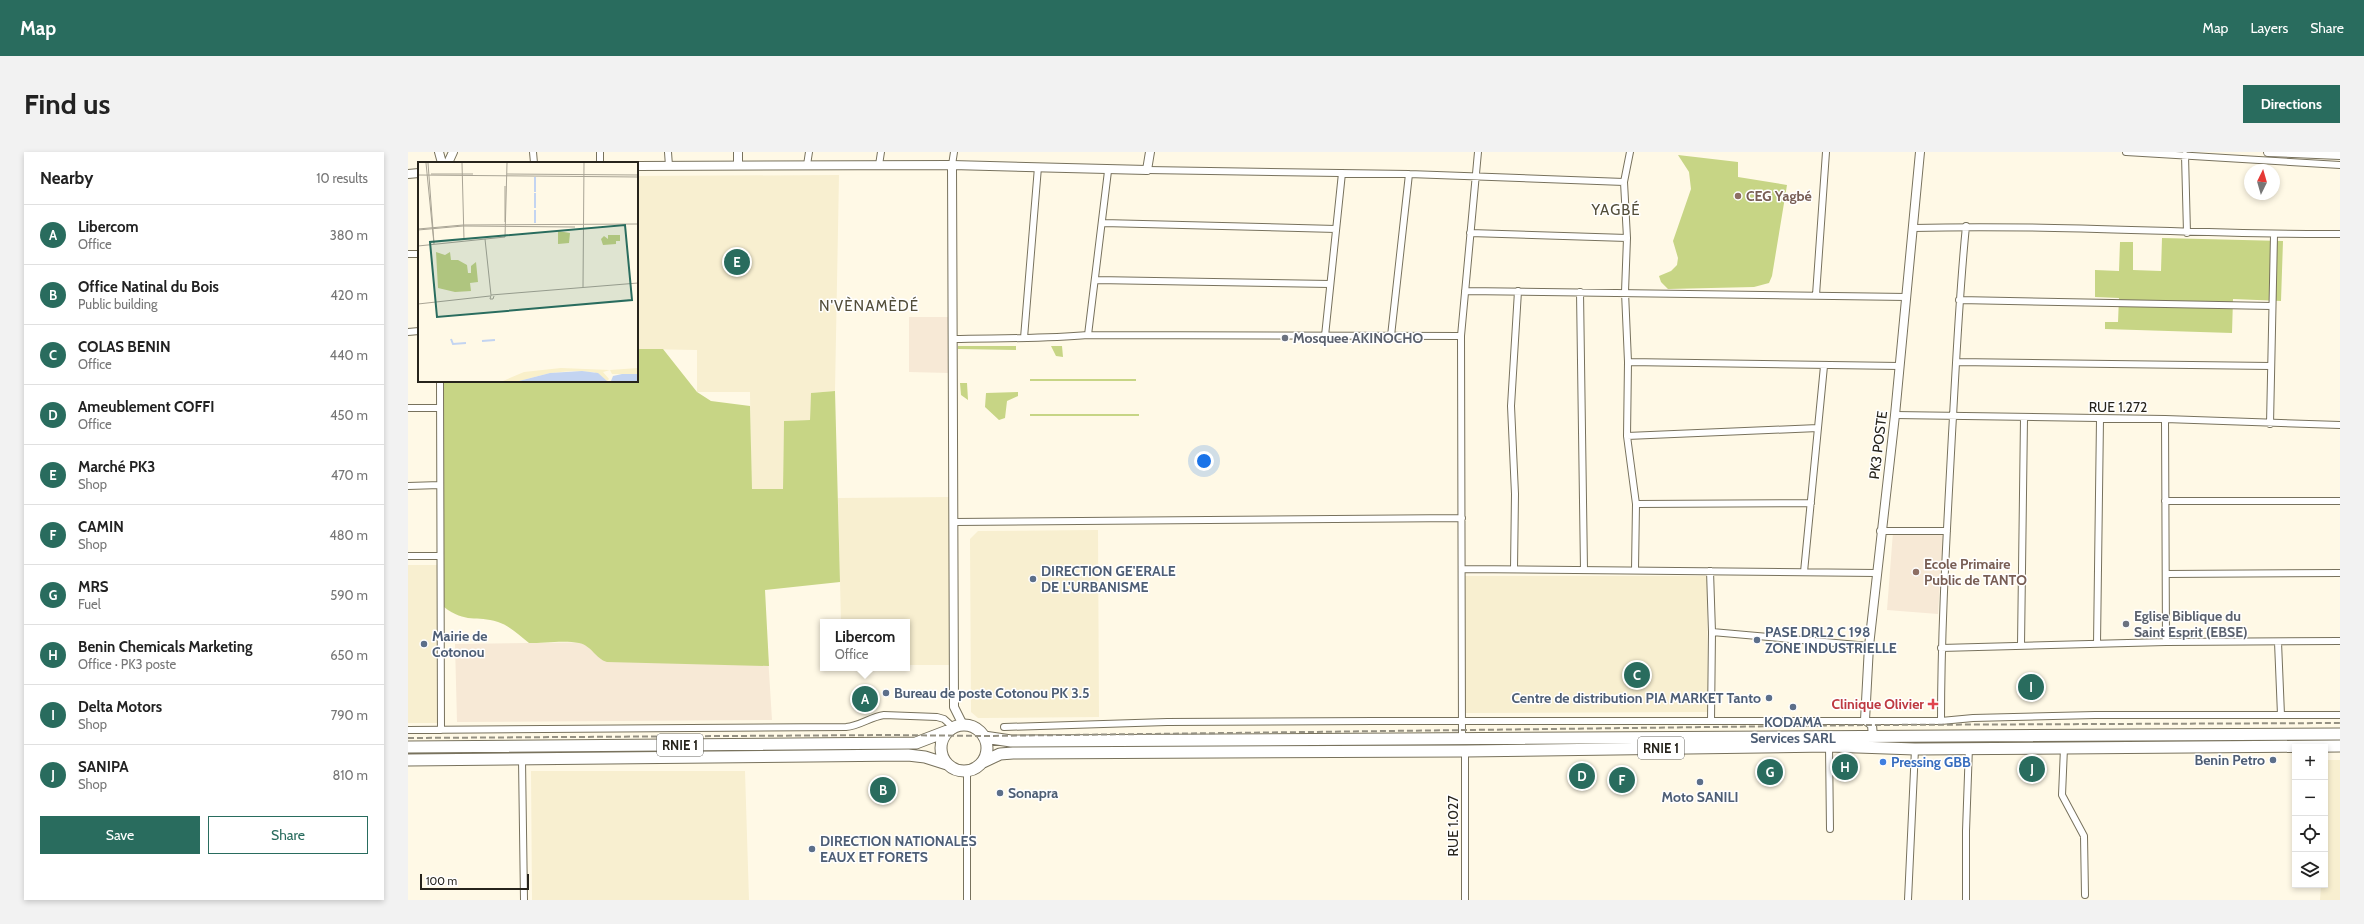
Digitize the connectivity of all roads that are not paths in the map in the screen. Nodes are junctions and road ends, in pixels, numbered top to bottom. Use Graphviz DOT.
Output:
graph roads {
  1 [pos="439,152"];
  2 [pos="453,152"];
  3 [pos="533,152"];
  4 [pos="668,152"];
  5 [pos="738,152"];
  6 [pos="808,152"];
  7 [pos="880,152"];
  8 [pos="954,152"];
  9 [pos="1150,152"];
  10 [pos="1478,152"];
  11 [pos="1630,152"];
  12 [pos="1826,152"];
  13 [pos="1920,152"];
  14 [pos="2126,152"];
  15 [pos="2268,152"];
  16 [pos="2186,155"];
  17 [pos="2340,155"];
  18 [pos="442,162"];
  19 [pos="448,162"];
  20 [pos="534,162"];
  21 [pos="738,165"];
  22 [pos="807,165"];
  23 [pos="879,165"];
  24 [pos="952,165"];
  25 [pos="2340,165"];
  26 [pos="638,166"];
  27 [pos="669,166"];
  28 [pos="1038,167"];
  29 [pos="1147,170"];
  30 [pos="1108,171"];
  31 [pos="418,173"];
  32 [pos="408,174"];
  33 [pos="1342,174"];
  34 [pos="1409,174"];
  35 [pos="1475,176"];
  36 [pos="1624,182"];
  37 [pos="1103,223"];
  38 [pos="1966,226"];
  39 [pos="1913,228"];
  40 [pos="1336,229"];
  41 [pos="1470,233"];
  42 [pos="2186,233"];
  43 [pos="2274,234"];
  44 [pos="2340,234"];
  45 [pos="1627,238"];
  46 [pos="1096,280"];
  47 [pos="1330,284"];
  48 [pos="1465,291"];
  49 [pos="1518,291"];
  50 [pos="1580,292"];
  51 [pos="1624,292"];
  52 [pos="1816,295"];
  53 [pos="1907,297"];
  54 [pos="1959,300"];
  55 [pos="2272,306"];
  56 [pos="1088,335"];
  57 [pos="1325,336"];
  58 [pos="1391,336"];
  59 [pos="1461,336"];
  60 [pos="1024,338"];
  61 [pos="953,339"];
  62 [pos="1628,362"];
  63 [pos="1956,362"];
  64 [pos="1824,366"];
  65 [pos="1900,366"];
  66 [pos="2271,366"];
  67 [pos="440,382"];
  68 [pos="408,408"];
  69 [pos="440,408"];
  70 [pos="1895,415"];
  71 [pos="1953,417"];
  72 [pos="2024,418"];
  73 [pos="2100,419"];
  74 [pos="2165,419"];
  75 [pos="2270,424"];
  76 [pos="2340,425"];
  77 [pos="1818,428"];
  78 [pos="1627,436"];
  79 [pos="440,485"];
  80 [pos="408,486"];
  81 [pos="2165,500"];
  82 [pos="2340,501"];
  83 [pos="1811,503"];
  84 [pos="1636,504"];
  85 [pos="1462,518"];
  86 [pos="954,522"];
  87 [pos="1880,531"];
  88 [pos="1947,531"];
  89 [pos="408,556"];
  90 [pos="440,556"];
  91 [pos="1462,569"];
  92 [pos="1514,569"];
  93 [pos="1584,570"];
  94 [pos="1635,570"];
  95 [pos="1710,571"];
  96 [pos="1804,572"];
  97 [pos="1876,573"];
  98 [pos="2340,573"];
  99 [pos="2166,574"];
  100 [pos="1712,632"];
  101 [pos="2340,641"];
  102 [pos="2166,642"];
  103 [pos="2278,642"];
  104 [pos="2097,644"];
  105 [pos="2022,645"];
  106 [pos="1869,646"];
  107 [pos="1941,648"];
  108 [pos="2281,715"];
  109 [pos="2340,715"];
  110 [pos="1711,720"];
  111 [pos="1865,720"];
  112 [pos="1462,721"];
  113 [pos="1941,721"];
  114 [pos="1004,727"];
  115 [pos="956,728"];
  116 [pos="408,730"];
  117 [pos="442,730"];
  118 [pos="523,731"];
  119 [pos="2340,734"];
  120 [pos="984,737"];
  121 [pos="1873,737"];
  122 [pos="1462,740"];
  123 [pos="523,746"];
  124 [pos="1829,746"];
  125 [pos="2340,746"];
  126 [pos="408,747"];
  127 [pos="1969,747"];
  128 [pos="2064,748"];
  129 [pos="1915,749"];
  130 [pos="1464,751"];
  131 [pos="408,760"];
  132 [pos="522,760"];
  133 [pos="983,762"];
  134 [pos="947,764"];
  135 [pos="967,771"];
  136 [pos="1830,829"];
  137 [pos="2084,895"];
  138 [pos="524,900"];
  139 [pos="967,900"];
  140 [pos="1466,900"];
  141 [pos="1908,900"];
  142 [pos="1966,900"];
  1 -- 18 [label="street"];
  2 -- 19 [label="street"];
  3 -- 20 [label="street"];
  4 -- 27 [label="street"];
  5 -- 21 [label="street"];
  6 -- 22 [label="street"];
  7 -- 23 [label="street"];
  8 -- 24 [label="street"];
  9 -- 29 [label="street"];
  10 -- 35 [label="street"];
  11 -- 36 [label="street"];
  12 -- 52 [label="street"];
  13 -- 39 [label="street, PK3 POSTE"];
  14 -- 16 [label="street"];
  15 -- 17 [label="street"];
  16 -- 25 [label="street"];
  16 -- 42 [label="street"];
  21 -- 22 [label="street"];
  21 -- 27 [label="street"];
  22 -- 23 [label="street"];
  23 -- 24 [label="street"];
  24 -- 28 [label="street"];
  24 -- 61 [label="street"];
  26 -- 27 [label="street"];
  28 -- 30 [label="street"];
  28 -- 60 [label="street"];
  29 -- 30 [label="street"];
  29 -- 33 [label="street"];
  30 -- 37 [label="street"];
  31 -- 32 [label="street"];
  33 -- 34 [label="street"];
  33 -- 40 [label="street"];
  34 -- 35 [label="street"];
  34 -- 58 [label="street"];
  35 -- 36 [label="street"];
  35 -- 41 [label="street"];
  36 -- 45 [label="street"];
  37 -- 40 [label="street"];
  37 -- 46 [label="street"];
  38 -- 39 [label="street"];
  38 -- 42 [label="street"];
  38 -- 54 [label="street"];
  39 -- 53 [label="street, PK3 POSTE"];
  40 -- 47 [label="street"];
  41 -- 45 [label="street"];
  41 -- 48 [label="street"];
  42 -- 43 [label="street"];
  43 -- 44 [label="street"];
  43 -- 55 [label="street"];
  45 -- 51 [label="street"];
  46 -- 47 [label="street"];
  46 -- 56 [label="street"];
  47 -- 57 [label="street"];
  48 -- 49 [label="street"];
  48 -- 59 [label="street"];
  49 -- 50 [label="street"];
  49 -- 92 [label="street"];
  50 -- 51 [label="street"];
  50 -- 93 [label="street"];
  51 -- 52 [label="street"];
  51 -- 62 [label="street"];
  52 -- 53 [label="street"];
  53 -- 65 [label="street, PK3 POSTE"];
  54 -- 55 [label="street"];
  54 -- 63 [label="street"];
  55 -- 66 [label="street"];
  56 -- 57 [label="street"];
  56 -- 60 [label="street"];
  57 -- 58 [label="street"];
  58 -- 59 [label="street"];
  59 -- 85 [label="street"];
  60 -- 61 [label="street"];
  61 -- 86 [label="street"];
  62 -- 64 [label="street"];
  62 -- 78 [label="street"];
  63 -- 66 [label="street"];
  63 -- 71 [label="street"];
  64 -- 65 [label="street"];
  64 -- 77 [label="street"];
  65 -- 70 [label="street, PK3 POSTE"];
  66 -- 75 [label="street"];
  67 -- 69 [label="street"];
  68 -- 69 [label="street"];
  69 -- 79 [label="street"];
  70 -- 71 [label="street, RUE 1.272"];
  70 -- 87 [label="street, PK3 POSTE"];
  71 -- 72 [label="street, RUE 1.272"];
  71 -- 88 [label="street"];
  72 -- 73 [label="street, RUE 1.272"];
  72 -- 105 [label="street"];
  73 -- 74 [label="street, RUE 1.272"];
  73 -- 104 [label="street"];
  74 -- 75 [label="street, RUE 1.272"];
  74 -- 81 [label="street"];
  75 -- 76 [label="street, RUE 1.272"];
  77 -- 78 [label="street"];
  77 -- 83 [label="street"];
  78 -- 84 [label="street"];
  79 -- 80 [label="street"];
  79 -- 90 [label="street"];
  81 -- 82 [label="street"];
  81 -- 99 [label="street"];
  83 -- 84 [label="street"];
  83 -- 96 [label="street"];
  84 -- 94 [label="street"];
  85 -- 86 [label="street"];
  85 -- 91 [label="street"];
  86 -- 115 [label="street"];
  87 -- 88 [label="street"];
  87 -- 97 [label="street, PK3 POSTE"];
  88 -- 107 [label="street"];
  89 -- 90 [label="street"];
  90 -- 117 [label="street"];
  91 -- 92 [label="street"];
  91 -- 112 [label="street"];
  92 -- 93 [label="street"];
  93 -- 94 [label="street"];
  94 -- 95 [label="street"];
  95 -- 96 [label="street"];
  95 -- 100 [label="street"];
  96 -- 97 [label="street"];
  97 -- 106 [label="street, PK3 POSTE"];
  98 -- 99 [label="street"];
  99 -- 102 [label="street"];
  100 -- 106 [label="street"];
  100 -- 110 [label="street"];
  101 -- 103 [label="street"];
  102 -- 103 [label="street"];
  102 -- 104 [label="street"];
  103 -- 108 [label="street"];
  104 -- 105 [label="street"];
  105 -- 107 [label="street"];
  106 -- 111 [label="street, PK3 POSTE"];
  107 -- 113 [label="street"];
  108 -- 109 [label="street"];
  108 -- 113 [label="street"];
  110 -- 111 [label="street"];
  110 -- 112 [label="street"];
  111 -- 113 [label="street"];
  111 -- 121 [label="street, PK3 POSTE"];
  112 -- 114 [label="street"];
  112 -- 122 [label="street"];
  115 -- 118 [label="street"];
  115 -- 120 [label="highway, RNIE 1"];
  115 -- 123 [label="highway, RNIE 1"];
  115 -- 134 [label="highway"];
  116 -- 117 [label="street"];
  117 -- 118 [label="street"];
  118 -- 123 [label="street"];
  119 -- 121 [label="highway, RNIE 1"];
  120 -- 122 [label="highway, RNIE 1"];
  120 -- 133 [label="highway"];
  121 -- 122 [label="highway, RNIE 1"];
  123 -- 126 [label="highway, RNIE 1"];
  124 -- 129 [label="highway, RNIE 1"];
  124 -- 130 [label="highway, RNIE 1"];
  124 -- 136 [label="street"];
  125 -- 128 [label="highway, RNIE 1"];
  127 -- 128 [label="highway, RNIE 1"];
  127 -- 129 [label="highway, RNIE 1"];
  127 -- 142 [label="street"];
  128 -- 137 [label="street"];
  129 -- 141 [label="street"];
  130 -- 133 [label="highway, RNIE 1"];
  130 -- 140 [label="street, RUE 1.027"];
  131 -- 132 [label="highway, RNIE 1"];
  132 -- 134 [label="highway, RNIE 1"];
  132 -- 138 [label="street"];
  133 -- 135 [label="highway, RNIE 1"];
  134 -- 135 [label="highway, RNIE 1"];
  135 -- 139 [label="street"];
}
